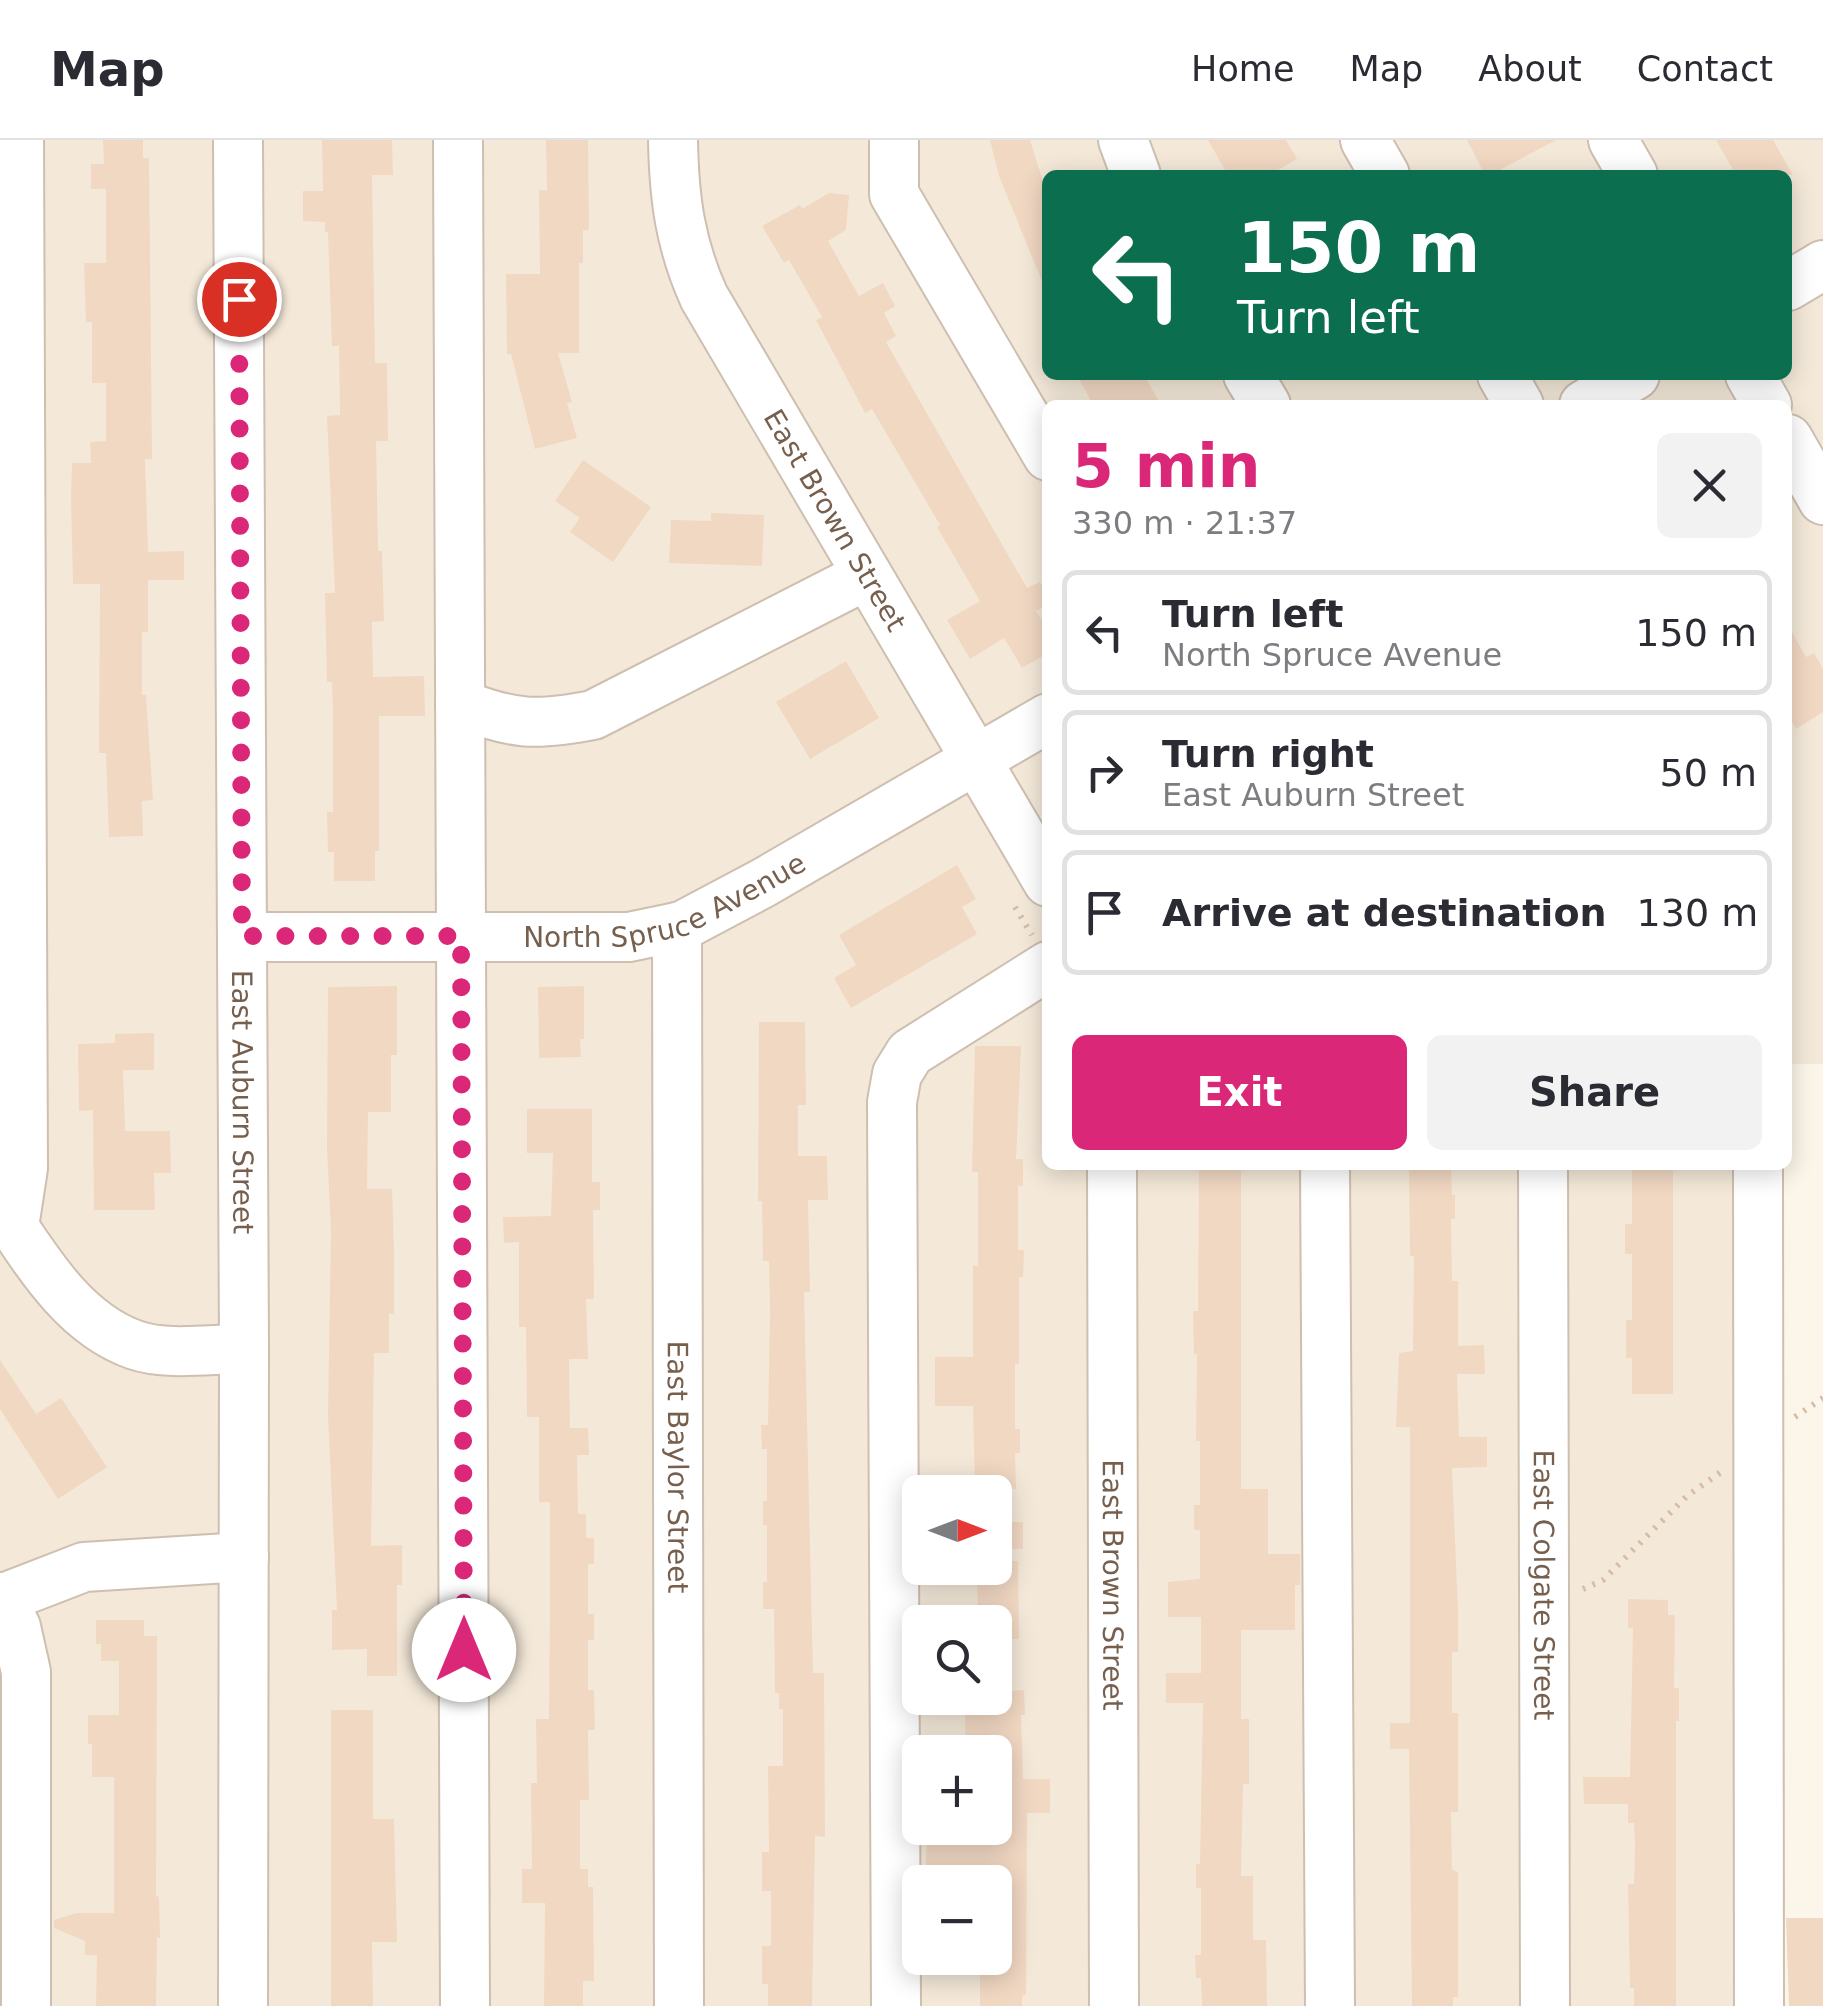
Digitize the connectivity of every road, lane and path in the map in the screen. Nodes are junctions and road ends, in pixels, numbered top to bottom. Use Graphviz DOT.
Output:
graph roads {
  1 [pos="19,140"];
  2 [pos="238,140"];
  3 [pos="458,140"];
  4 [pos="673,140"];
  5 [pos="894,140"];
  6 [pos="1123,140"];
  7 [pos="1365,140"];
  8 [pos="1613,140"];
  9 [pos="1134,170"];
  10 [pos="1382,170"];
  11 [pos="1630,170"];
  12 [pos="1823,266"];
  13 [pos="1792,284"];
  14 [pos="1626,380"];
  15 [pos="1592,400"];
  16 [pos="1042,446"];
  17 [pos="1792,446"];
  18 [pos="1823,500"];
  19 [pos="867,574"];
  20 [pos="460,704"];
  21 [pos="1042,722"];
  22 [pos="976,760"];
  23 [pos="1028,888"];
  24 [pos="677,927"];
  25 [pos="242,936"];
  26 [pos="461,936"];
  27 [pos="1042,951"];
  28 [pos="1042,956"];
  29 [pos="1112,1170"];
  30 [pos="1325,1170"];
  31 [pos="1543,1170"];
  32 [pos="1758,1170"];
  33 [pos="7,1217"];
  34 [pos="244,1349"];
  35 [pos="1823,1398"];
  36 [pos="1756,1442"];
  37 [pos="244,1556"];
  38 [pos="0,1598"];
  39 [pos="1544,1618"];
  40 [pos="26,2006"];
  41 [pos="243,2006"];
  42 [pos="465,2006"];
  43 [pos="678,2006"];
  44 [pos="896,2006"];
  45 [pos="1114,2006"];
  46 [pos="1330,2006"];
  47 [pos="1545,2006"];
  48 [pos="1759,2006"];
  1 -- 33 [label="street"];
  2 -- 25 [label="street, East Auburn Street"];
  3 -- 20 [label="street"];
  4 -- 19 [label="street, East Brown Street"];
  5 -- 16 [label="street"];
  6 -- 9 [label="street"];
  7 -- 10 [label="street"];
  8 -- 11 [label="street"];
  12 -- 13 [label="street"];
  14 -- 15 [label="street"];
  17 -- 18 [label="street"];
  19 -- 20 [label="street"];
  19 -- 22 [label="street, East Brown Street"];
  20 -- 26 [label="street"];
  21 -- 22 [label="street, North Spruce Avenue"];
  22 -- 23 [label="street, East Brown Street"];
  22 -- 24 [label="street, North Spruce Avenue"];
  23 -- 27 [label="path"];
  24 -- 26 [label="street, North Spruce Avenue"];
  24 -- 43 [label="street, East Baylor Street"];
  25 -- 26 [label="street, North Spruce Avenue"];
  25 -- 34 [label="street, East Auburn Street"];
  26 -- 42 [label="street"];
  28 -- 44 [label="street"];
  29 -- 45 [label="street, East Brown Street"];
  30 -- 46 [label="street"];
  31 -- 39 [label="street, East Colgate Street"];
  32 -- 36 [label="street"];
  33 -- 34 [label="street"];
  34 -- 37 [label="street, East Auburn Street"];
  35 -- 36 [label="path"];
  36 -- 39 [label="path"];
  36 -- 48 [label="street"];
  37 -- 38 [label="street"];
  37 -- 41 [label="street, East Auburn Street"];
  38 -- 40 [label="street"];
  39 -- 47 [label="street, East Colgate Street"];
}
